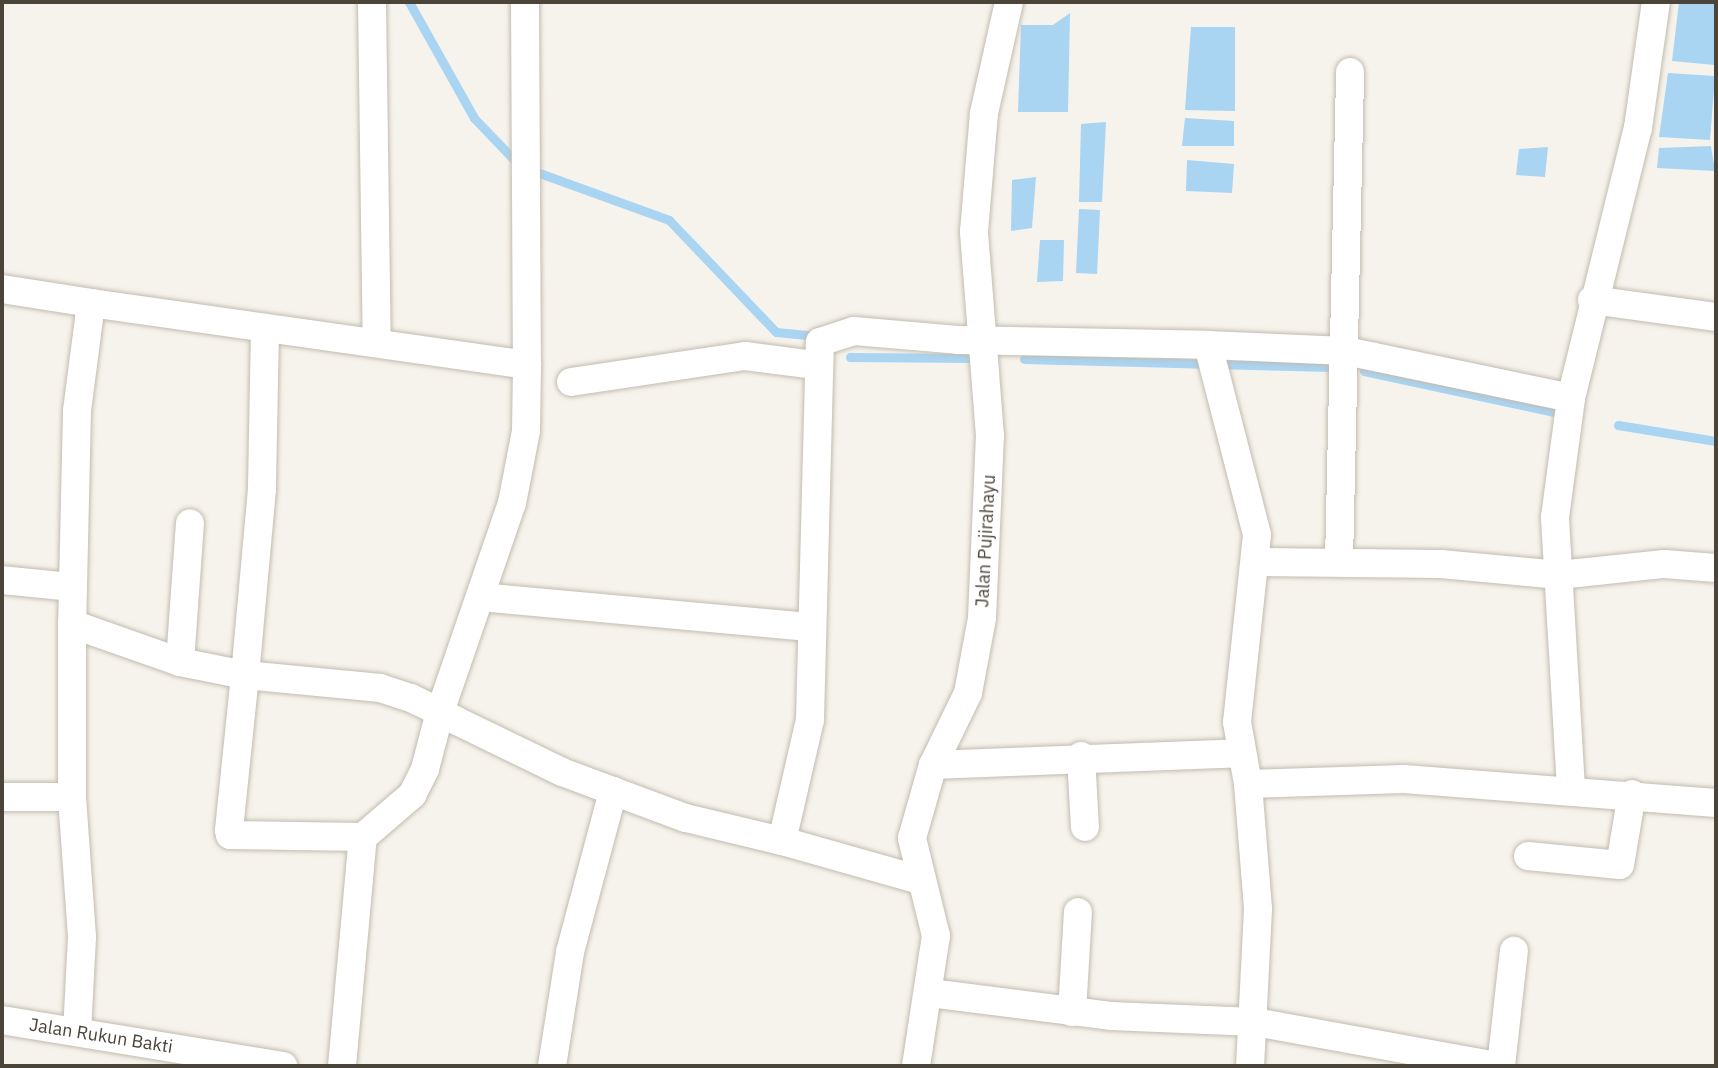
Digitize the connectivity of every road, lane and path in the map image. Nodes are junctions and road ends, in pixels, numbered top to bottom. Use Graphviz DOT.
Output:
graph roads {
  1 [pos="372,2"];
  2 [pos="525,2"];
  3 [pos="1009,2"];
  4 [pos="1656,2"];
  5 [pos="1350,72"];
  6 [pos="2,289"];
  7 [pos="1592,300"];
  8 [pos="91,303"];
  9 [pos="1716,317"];
  10 [pos="265,330"];
  11 [pos="985,341"];
  12 [pos="377,343"];
  13 [pos="1346,351"];
  14 [pos="1209,356"];
  15 [pos="527,365"];
  16 [pos="815,365"];
  17 [pos="571,382"];
  18 [pos="1569,411"];
  19 [pos="190,523"];
  20 [pos="1259,562"];
  21 [pos="1339,562"];
  22 [pos="1716,568"];
  23 [pos="1559,575"];
  24 [pos="2,580"];
  25 [pos="72,587"];
  26 [pos="480,597"];
  27 [pos="72,624"];
  28 [pos="813,627"];
  29 [pos="180,662"];
  30 [pos="245,675"];
  31 [pos="440,712"];
  32 [pos="1239,752"];
  33 [pos="1080,756"];
  34 [pos="933,765"];
  35 [pos="1248,784"];
  36 [pos="1571,788"];
  37 [pos="614,791"];
  38 [pos="1632,794"];
  39 [pos="2,797"];
  40 [pos="72,797"];
  41 [pos="1716,803"];
  42 [pos="1085,827"];
  43 [pos="363,837"];
  44 [pos="782,841"];
  45 [pos="1528,856"];
  46 [pos="920,880"];
  47 [pos="1078,912"];
  48 [pos="1514,951"];
  49 [pos="930,993"];
  50 [pos="1072,1012"];
  51 [pos="2,1020"];
  52 [pos="1255,1022"];
  53 [pos="77,1031"];
  54 [pos="276,1066"];
  55 [pos="342,1066"];
  56 [pos="552,1066"];
  57 [pos="916,1066"];
  58 [pos="1250,1066"];
  59 [pos="1500,1066"];
  1 -- 12 [label="street"];
  2 -- 15 [label="street"];
  3 -- 11 [label="street, Jalan Pujirahayu"];
  4 -- 7 [label="street"];
  5 -- 13 [label="street"];
  6 -- 8 [label="street"];
  7 -- 9 [label="street"];
  7 -- 18 [label="street"];
  8 -- 10 [label="street"];
  8 -- 25 [label="street"];
  10 -- 12 [label="street"];
  10 -- 30 [label="street"];
  11 -- 14 [label="street"];
  11 -- 16 [label="street"];
  11 -- 34 [label="street, Jalan Pujirahayu"];
  12 -- 15 [label="street"];
  13 -- 14 [label="street"];
  13 -- 18 [label="street"];
  13 -- 21 [label="street"];
  14 -- 20 [label="street"];
  15 -- 26 [label="street"];
  16 -- 17 [label="street"];
  16 -- 28 [label="street"];
  18 -- 23 [label="street"];
  19 -- 29 [label="street"];
  20 -- 21 [label="street"];
  20 -- 32 [label="street"];
  21 -- 23 [label="street"];
  22 -- 23 [label="street"];
  23 -- 36 [label="street"];
  24 -- 25 [label="street"];
  25 -- 27 [label="street"];
  26 -- 28 [label="street"];
  26 -- 31 [label="street"];
  27 -- 29 [label="street"];
  27 -- 40 [label="street"];
  28 -- 44 [label="street"];
  29 -- 30 [label="street"];
  30 -- 31 [label="street"];
  30 -- 43 [label="street"];
  31 -- 37 [label="street"];
  31 -- 43 [label="street"];
  32 -- 33 [label="street"];
  32 -- 35 [label="street"];
  33 -- 34 [label="street"];
  33 -- 42 [label="street"];
  34 -- 46 [label="street, Jalan Pujirahayu"];
  35 -- 36 [label="street"];
  35 -- 52 [label="street"];
  36 -- 38 [label="street"];
  37 -- 44 [label="street"];
  37 -- 56 [label="street"];
  38 -- 41 [label="street"];
  38 -- 45 [label="street"];
  39 -- 40 [label="street"];
  40 -- 53 [label="street"];
  43 -- 55 [label="street"];
  44 -- 46 [label="street"];
  46 -- 49 [label="street, Jalan Pujirahayu"];
  47 -- 50 [label="street"];
  48 -- 59 [label="street"];
  49 -- 50 [label="street"];
  49 -- 57 [label="street, Jalan Pujirahayu"];
  50 -- 52 [label="street"];
  51 -- 53 [label="street, Jalan Rukun Bakti"];
  52 -- 58 [label="street"];
  52 -- 59 [label="street"];
  53 -- 54 [label="street, Jalan Rukun Bakti"];
}
